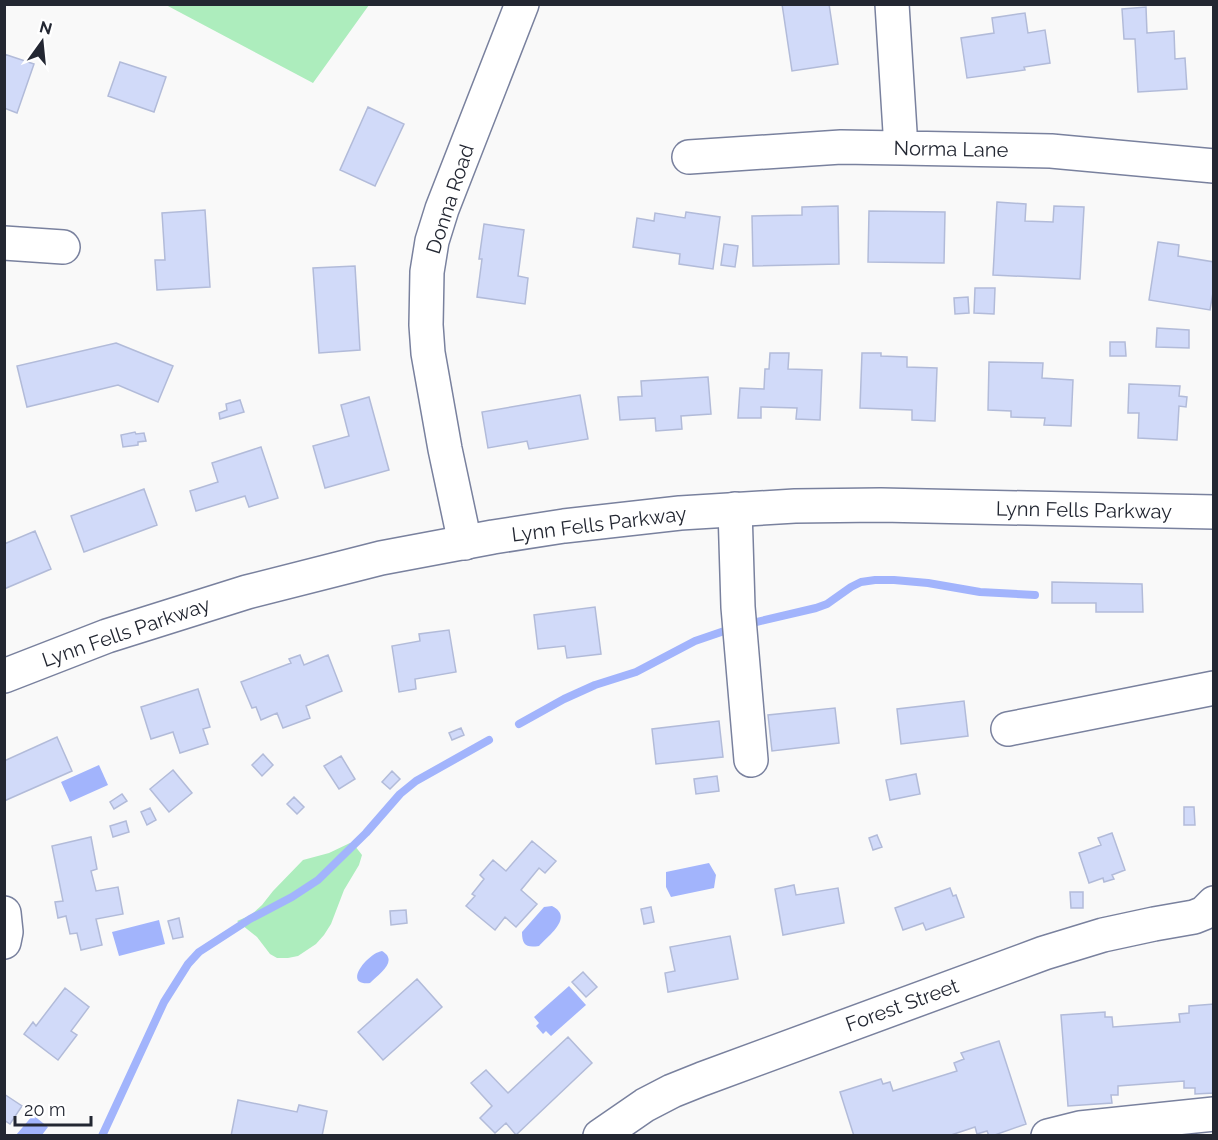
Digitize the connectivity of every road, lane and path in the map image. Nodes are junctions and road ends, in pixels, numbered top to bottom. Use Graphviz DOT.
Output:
graph roads {
  1 [pos="522,4"];
  2 [pos="892,4"];
  3 [pos="901,148"];
  4 [pos="689,157"];
  5 [pos="1214,166"];
  6 [pos="4,243"];
  7 [pos="63,247"];
  8 [pos="735,509"];
  9 [pos="1214,512"];
  10 [pos="465,543"];
  11 [pos="4,676"];
  12 [pos="1214,688"];
  13 [pos="1008,729"];
  14 [pos="751,760"];
  15 [pos="4,913"];
  16 [pos="1207,914"];
  17 [pos="4,942"];
  18 [pos="1214,1114"];
  19 [pos="600,1136"];
  20 [pos="1048,1136"];
  1 -- 10 [label="street, Donna Road"];
  2 -- 3 [label="street"];
  3 -- 4 [label="street, Norma Lane"];
  3 -- 5 [label="street, Norma Lane"];
  6 -- 7 [label="street"];
  8 -- 9 [label="street, Lynn Fells Parkway"];
  8 -- 10 [label="street, Lynn Fells Parkway"];
  8 -- 14 [label="street"];
  10 -- 11 [label="street, Lynn Fells Parkway"];
  12 -- 13 [label="street"];
  15 -- 17 [label="street"];
  16 -- 19 [label="street, Forest Street"];
  18 -- 20 [label="street"];
}
